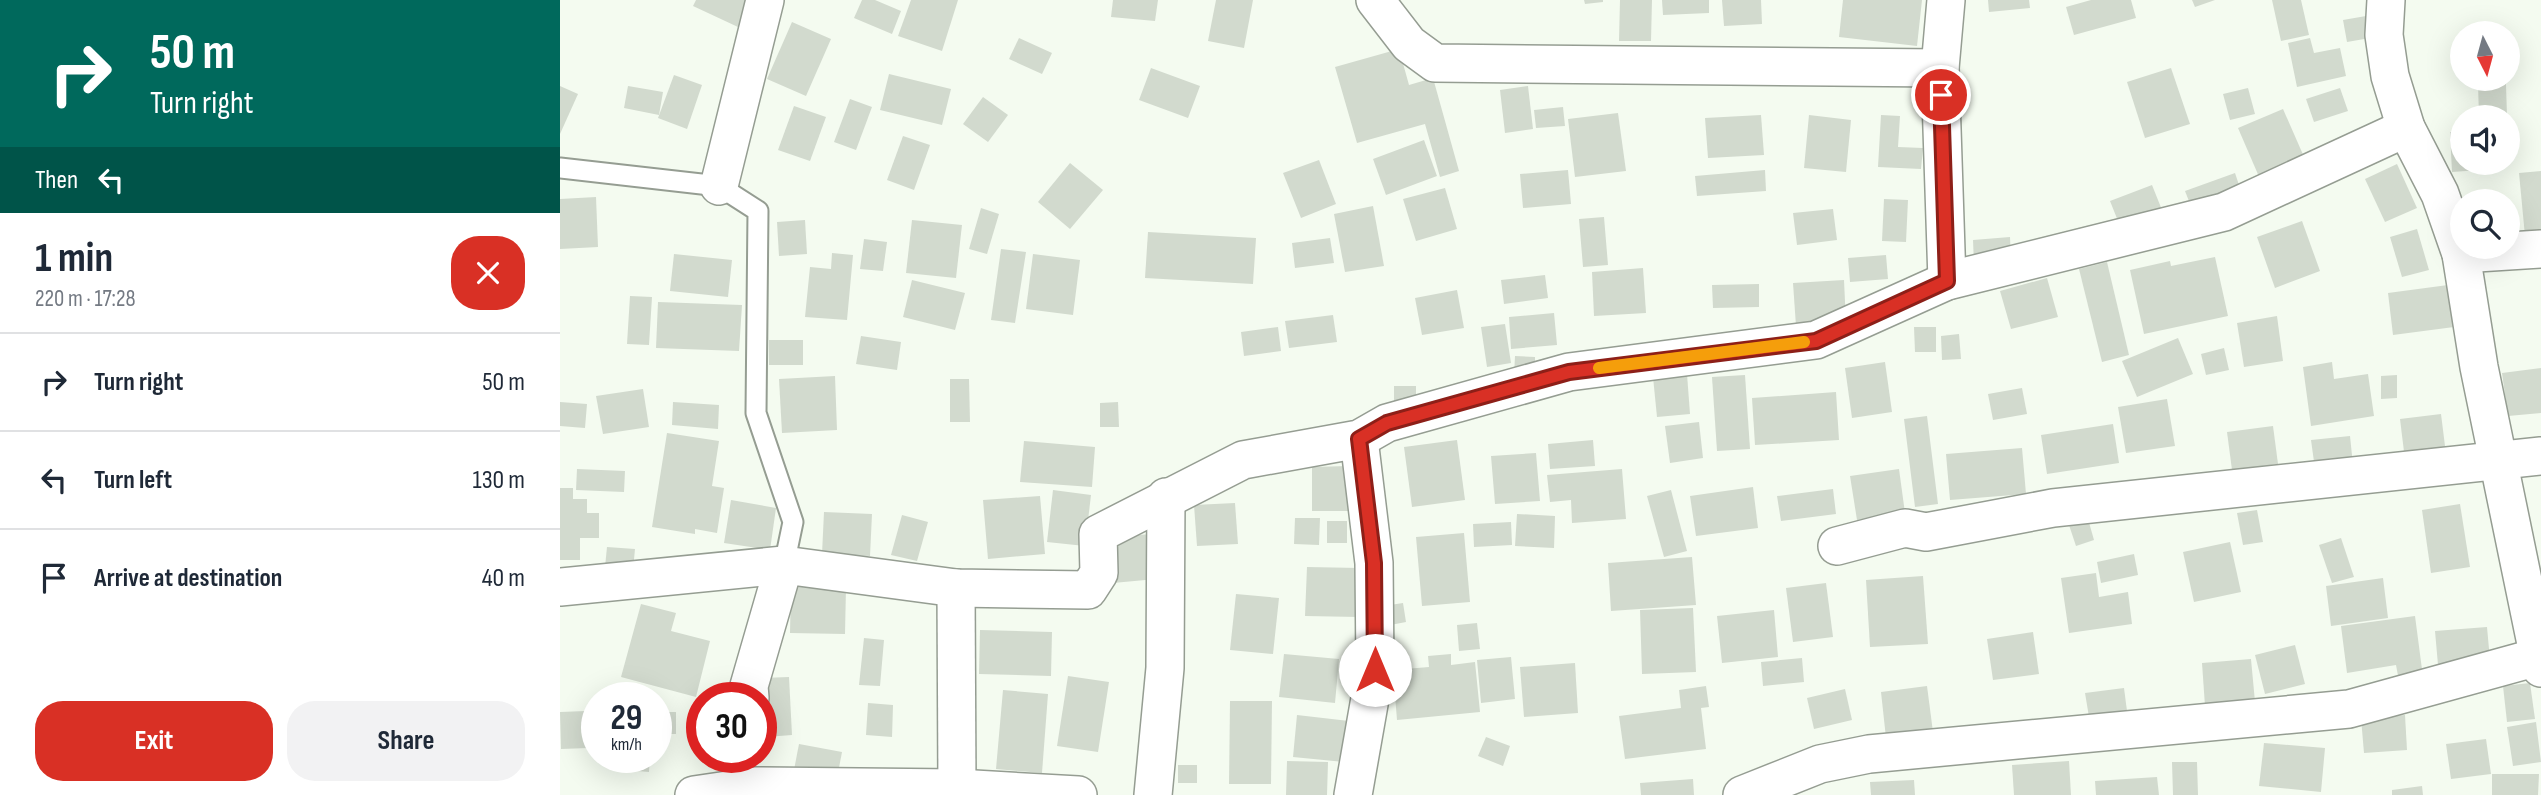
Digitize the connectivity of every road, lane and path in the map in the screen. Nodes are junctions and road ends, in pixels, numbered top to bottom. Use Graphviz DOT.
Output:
graph roads {
  1 [pos="765,0"];
  2 [pos="1375,0"];
  3 [pos="1947,0"];
  4 [pos="2386,0"];
  5 [pos="1940,68"];
  6 [pos="2406,128"];
  7 [pos="560,167"];
  8 [pos="719,186"];
  9 [pos="2450,223"];
  10 [pos="2541,249"];
  11 [pos="2520,250"];
  12 [pos="2462,259"];
  13 [pos="1947,281"];
  14 [pos="1359,439"];
  15 [pos="2541,456"];
  16 [pos="2498,461"];
  17 [pos="1166,497"];
  18 [pos="1837,546"];
  19 [pos="784,565"];
  20 [pos="560,587"];
  21 [pos="956,588"];
  22 [pos="2540,660"];
  23 [pos="750,682"];
  24 [pos="754,780"];
  25 [pos="957,788"];
  26 [pos="694,795"];
  27 [pos="1078,795"];
  28 [pos="1153,795"];
  29 [pos="1353,795"];
  30 [pos="1742,795"];
  1 -- 8 [label="street"];
  2 -- 5 [label="street"];
  3 -- 5 [label="street"];
  4 -- 6 [label="street"];
  5 -- 13 [label="street"];
  6 -- 9 [label="street"];
  6 -- 13 [label="street"];
  7 -- 8 [label="lane"];
  8 -- 19 [label="lane"];
  10 -- 11 [label="street"];
  12 -- 16 [label="street"];
  13 -- 14 [label="street"];
  14 -- 17 [label="street"];
  14 -- 29 [label="street"];
  15 -- 16 [label="street"];
  16 -- 18 [label="street"];
  16 -- 22 [label="street"];
  17 -- 21 [label="street"];
  17 -- 28 [label="street"];
  19 -- 20 [label="street"];
  19 -- 21 [label="street"];
  19 -- 23 [label="street"];
  21 -- 25 [label="street"];
  22 -- 30 [label="street"];
  24 -- 25 [label="street"];
  24 -- 26 [label="street"];
  25 -- 27 [label="street"];
}
